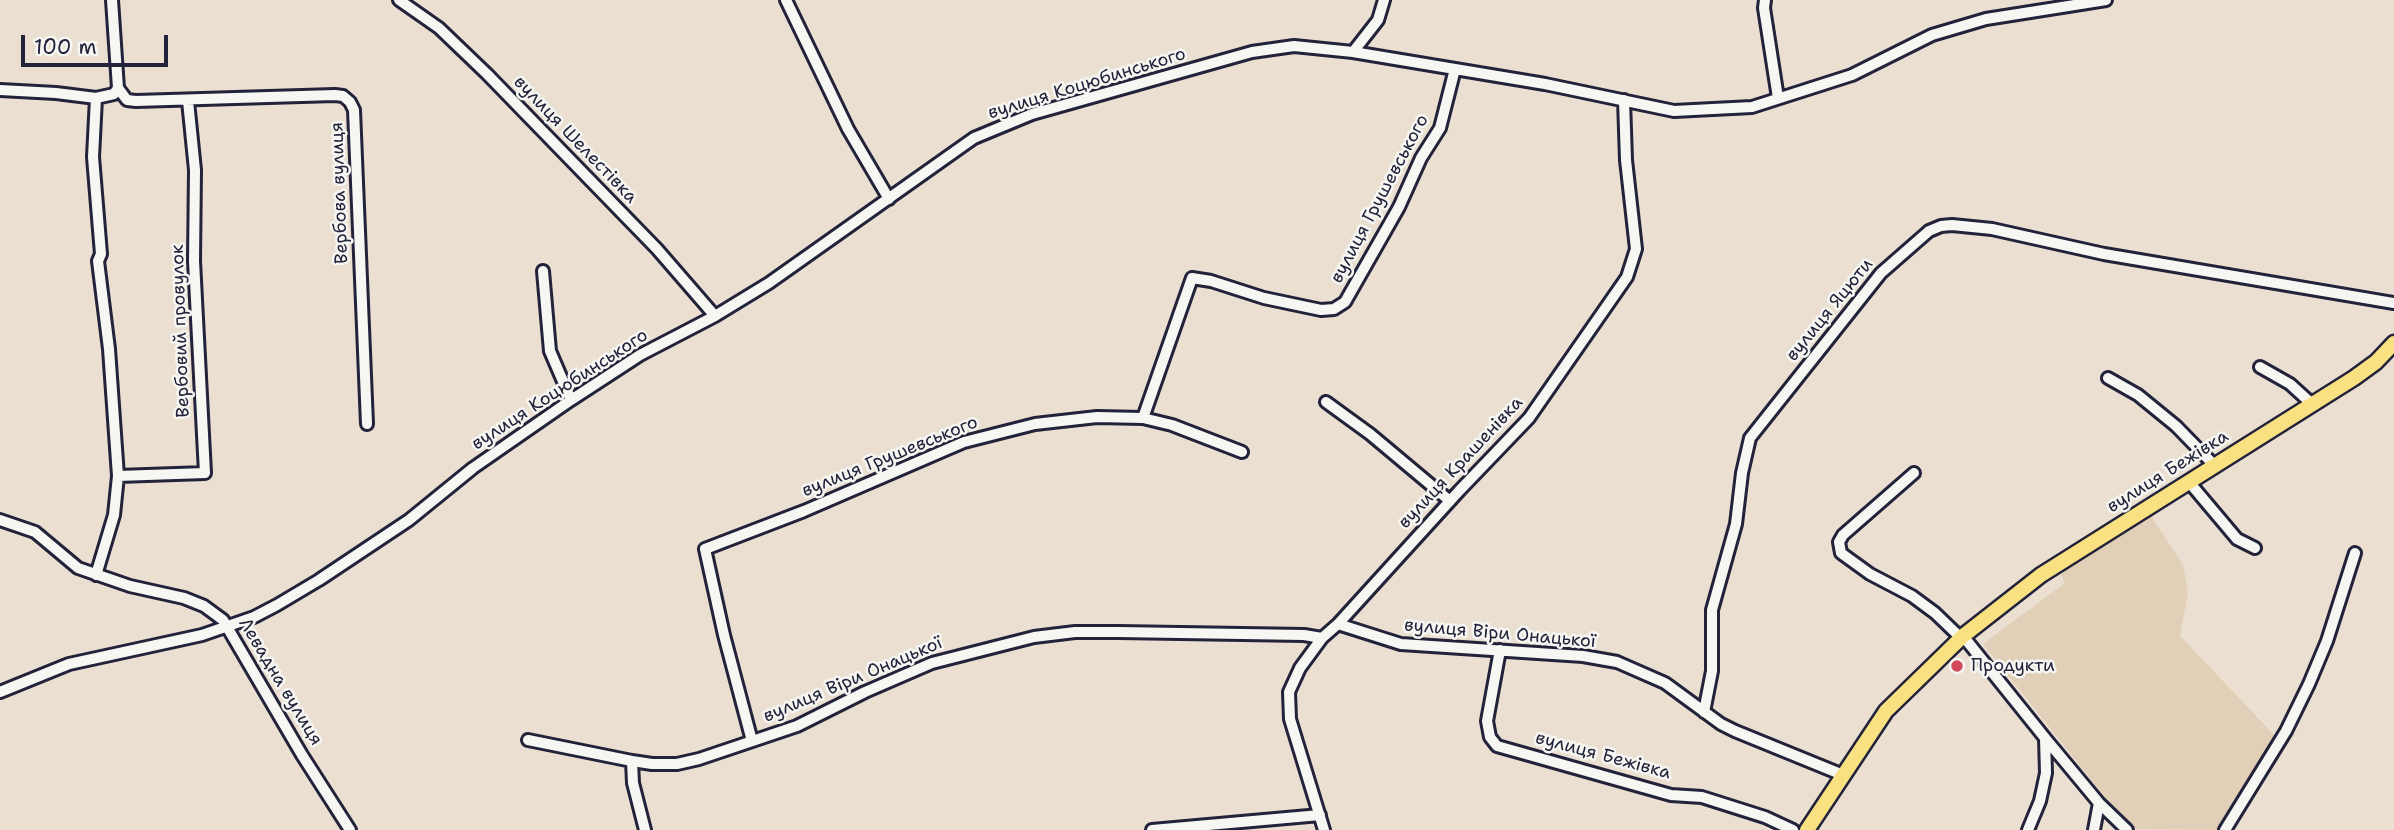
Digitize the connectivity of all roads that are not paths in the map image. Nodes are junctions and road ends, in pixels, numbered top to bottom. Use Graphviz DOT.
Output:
graph roads {
  1 [pos="113,0"];
  2 [pos="399,0"];
  3 [pos="786,0"];
  4 [pos="1384,0"];
  5 [pos="1765,0"];
  6 [pos="2106,0"];
  7 [pos="1353,52"];
  8 [pos="1455,69"];
  9 [pos="118,88"];
  10 [pos="0,90"];
  11 [pos="96,98"];
  12 [pos="1778,98"];
  13 [pos="1623,100"];
  14 [pos="188,101"];
  15 [pos="889,199"];
  16 [pos="543,271"];
  17 [pos="2394,303"];
  18 [pos="715,316"];
  19 [pos="2394,343"];
  20 [pos="2260,367"];
  21 [pos="2108,378"];
  22 [pos="571,400"];
  23 [pos="1326,402"];
  24 [pos="2312,404"];
  25 [pos="1143,418"];
  26 [pos="368,424"];
  27 [pos="1242,452"];
  28 [pos="2215,466"];
  29 [pos="1914,472"];
  30 [pos="118,475"];
  31 [pos="2189,482"];
  32 [pos="1450,501"];
  33 [pos="0,520"];
  34 [pos="2255,548"];
  35 [pos="2355,552"];
  36 [pos="96,575"];
  37 [pos="1338,624"];
  38 [pos="226,627"];
  39 [pos="1962,637"];
  40 [pos="1322,638"];
  41 [pos="1500,650"];
  42 [pos="0,692"];
  43 [pos="1704,712"];
  44 [pos="2045,738"];
  45 [pos="528,740"];
  46 [pos="752,741"];
  47 [pos="632,761"];
  48 [pos="1843,775"];
  49 [pos="2099,803"];
  50 [pos="1320,816"];
  51 [pos="346,829"];
  52 [pos="645,830"];
  53 [pos="1153,830"];
  54 [pos="1324,830"];
  55 [pos="1793,830"];
  56 [pos="1807,830"];
  57 [pos="2028,830"];
  58 [pos="2094,830"];
  59 [pos="2127,830"];
  60 [pos="2225,830"];
  1 -- 9 [label="street"];
  2 -- 18 [label="street, вулиця Шелестівка"];
  3 -- 15 [label="street"];
  4 -- 7 [label="street"];
  5 -- 12 [label="street"];
  6 -- 12 [label="street, вулиця Коцюбинського"];
  7 -- 8 [label="street, вулиця Коцюбинського"];
  7 -- 15 [label="street, вулиця Коцюбинського"];
  8 -- 13 [label="street, вулиця Коцюбинського"];
  8 -- 25 [label="street, вулиця Грушевського"];
  9 -- 11 [label="street"];
  9 -- 14 [label="street, Вербова вулиця"];
  10 -- 11 [label="street"];
  11 -- 30 [label="street"];
  12 -- 13 [label="street, вулиця Коцюбинського"];
  13 -- 32 [label="street, вулиця Крашенівка"];
  14 -- 26 [label="street, Вербова вулиця"];
  14 -- 30 [label="street, Вербовий провулок"];
  15 -- 18 [label="street, вулиця Коцюбинського"];
  16 -- 22 [label="street"];
  17 -- 43 [label="street, вулиця Яцюти"];
  18 -- 22 [label="street, вулиця Коцюбинського"];
  19 -- 24 [label="main road, вулиця Бежівка"];
  20 -- 24 [label="street"];
  21 -- 28 [label="street"];
  22 -- 38 [label="street, вулиця Коцюбинського"];
  23 -- 32 [label="street"];
  24 -- 28 [label="main road, вулиця Бежівка"];
  25 -- 27 [label="street"];
  25 -- 46 [label="street, вулиця Грушевського"];
  28 -- 31 [label="main road, вулиця Бежівка"];
  29 -- 39 [label="street"];
  30 -- 36 [label="street"];
  31 -- 34 [label="street"];
  31 -- 39 [label="main road, вулиця Бежівка"];
  32 -- 37 [label="street, вулиця Крашенівка"];
  33 -- 36 [label="street, Левадна вулиця"];
  35 -- 60 [label="street"];
  36 -- 38 [label="street, Левадна вулиця"];
  37 -- 40 [label="street, вулиця Крашенівка"];
  37 -- 41 [label="street, вулиця Віри Онацької"];
  38 -- 42 [label="street, вулиця Коцюбинського"];
  38 -- 51 [label="street, Левадна вулиця"];
  39 -- 44 [label="street"];
  39 -- 48 [label="main road, вулиця Бежівка"];
  40 -- 46 [label="street, вулиця Віри Онацької"];
  40 -- 50 [label="street, вулиця Крашенівка"];
  41 -- 43 [label="street, вулиця Віри Онацької"];
  41 -- 55 [label="street, вулиця Бежівка"];
  43 -- 48 [label="street, вулиця Віри Онацької"];
  44 -- 49 [label="street"];
  44 -- 57 [label="street"];
  45 -- 47 [label="street, вулиця Віри Онацької"];
  46 -- 47 [label="street, вулиця Віри Онацької"];
  47 -- 52 [label="street"];
  48 -- 56 [label="main road, вулиця Бежівка"];
  49 -- 58 [label="street"];
  49 -- 59 [label="street"];
  50 -- 53 [label="street"];
  50 -- 54 [label="street, вулиця Крашенівка"];
}
